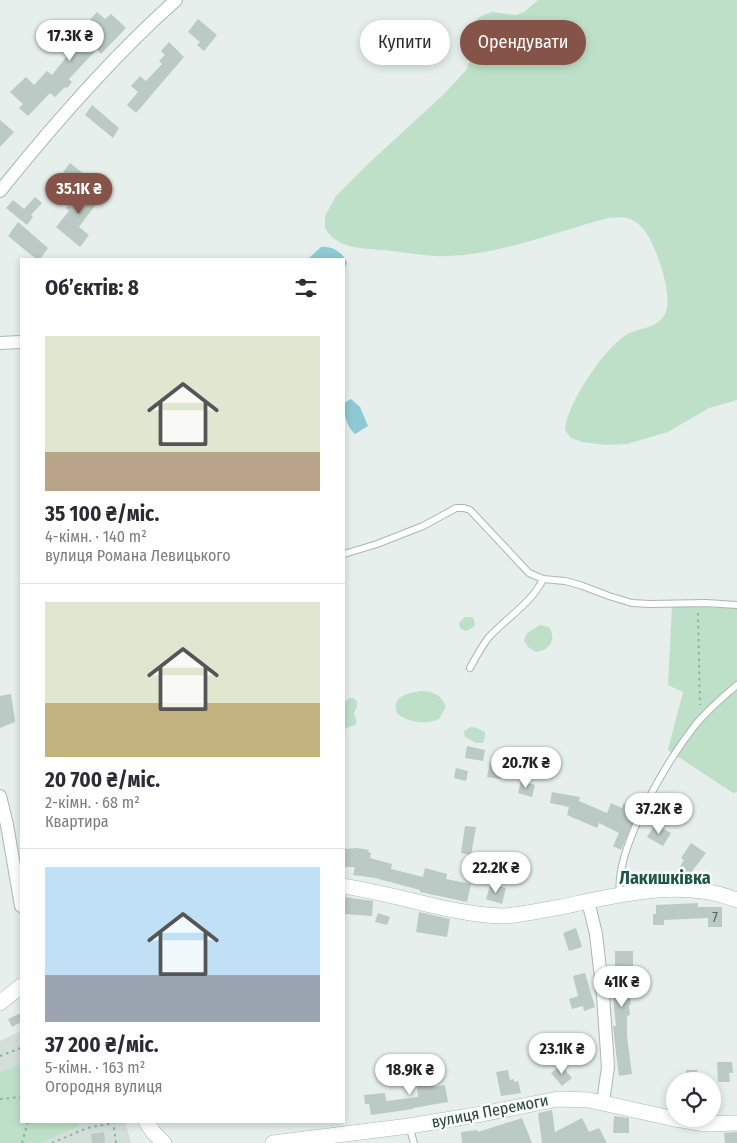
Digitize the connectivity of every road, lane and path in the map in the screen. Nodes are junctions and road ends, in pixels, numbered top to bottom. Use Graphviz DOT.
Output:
graph roads {
  1 [pos="176,0"];
  2 [pos="0,191"];
  3 [pos="20,342"];
  4 [pos="0,344"];
  5 [pos="345,554"];
  6 [pos="543,579"];
  7 [pos="693,603"];
  8 [pos="737,606"];
  9 [pos="470,668"];
  10 [pos="737,685"];
  11 [pos="699,720"];
  12 [pos="0,796"];
  13 [pos="4,824"];
  14 [pos="16,849"];
  15 [pos="345,886"];
  16 [pos="20,895"];
  17 [pos="620,896"];
  18 [pos="737,900"];
  19 [pos="588,901"];
  20 [pos="20,987"];
  21 [pos="0,1003"];
  22 [pos="20,1048"];
  23 [pos="0,1056"];
  24 [pos="20,1097"];
  25 [pos="0,1099"];
  26 [pos="603,1102"];
  27 [pos="666,1117"];
  28 [pos="27,1123"];
  29 [pos="101,1123"];
  30 [pos="110,1123"];
  31 [pos="113,1123"];
  32 [pos="147,1123"];
  33 [pos="737,1123"];
  34 [pos="721,1124"];
  35 [pos="104,1125"];
  36 [pos="409,1126"];
  37 [pos="22,1143"];
  38 [pos="52,1143"];
  39 [pos="116,1143"];
  40 [pos="163,1143"];
  41 [pos="273,1143"];
  42 [pos="414,1143"];
  1 -- 2 [label="street"];
  3 -- 4 [label="street"];
  5 -- 6 [label="lane"];
  6 -- 7 [label="lane"];
  6 -- 9 [label="lane"];
  7 -- 8 [label="lane"];
  7 -- 11 [label="path"];
  10 -- 11 [label="lane"];
  11 -- 17 [label="lane"];
  12 -- 13 [label="street"];
  13 -- 14 [label="street"];
  14 -- 16 [label="street"];
  15 -- 19 [label="street"];
  17 -- 18 [label="street"];
  17 -- 19 [label="street"];
  19 -- 26 [label="street"];
  20 -- 21 [label="street"];
  22 -- 23 [label="path"];
  24 -- 25 [label="path"];
  26 -- 27 [label="street, вулиця Перемоги"];
  26 -- 36 [label="street, вулиця Перемоги"];
  28 -- 37 [label="path"];
  29 -- 35 [label="path"];
  30 -- 35 [label="path"];
  31 -- 39 [label="path"];
  32 -- 40 [label="street"];
  33 -- 34 [label="street, вулиця Перемоги"];
  35 -- 38 [label="path"];
  36 -- 41 [label="street, вулиця Перемоги"];
  36 -- 42 [label="lane"];
}
